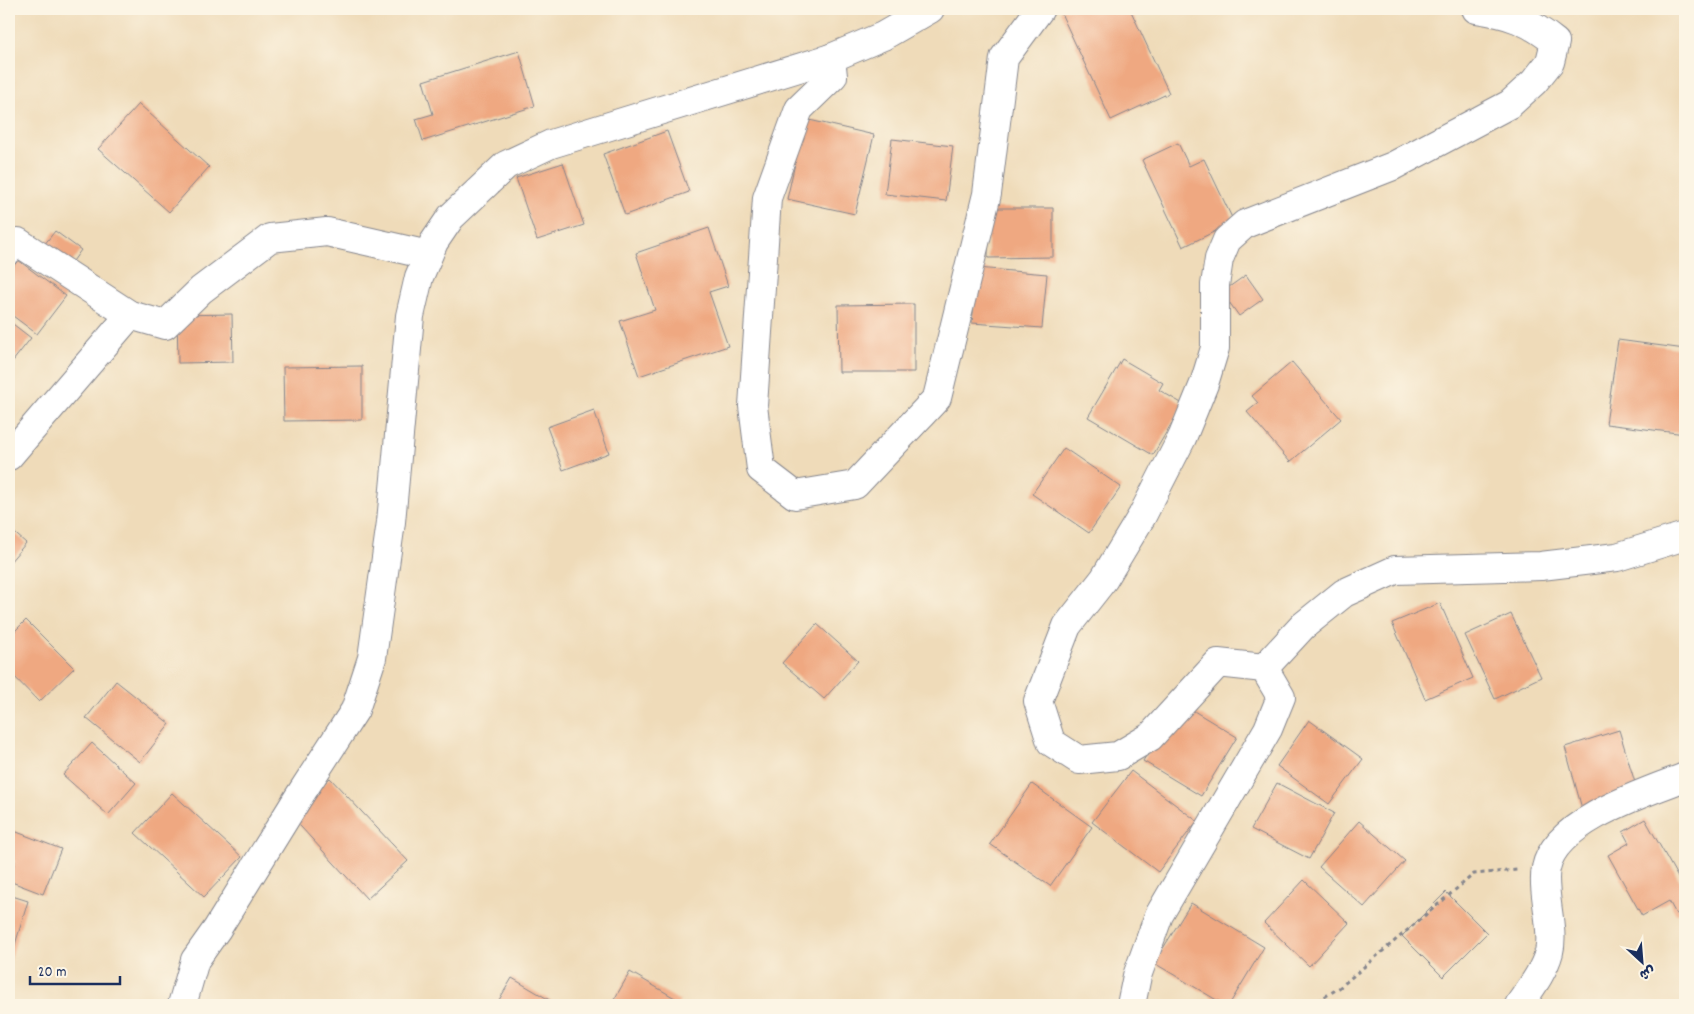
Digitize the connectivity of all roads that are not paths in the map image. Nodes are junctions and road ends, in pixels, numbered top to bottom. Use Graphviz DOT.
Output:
graph roads {
  1 [pos="930,9"];
  2 [pos="1040,9"];
  3 [pos="1476,9"];
  4 [pos="831,58"];
  5 [pos="9,250"];
  6 [pos="428,255"];
  7 [pos="130,316"];
  8 [pos="9,456"];
  9 [pos="1685,536"];
  10 [pos="1264,668"];
  11 [pos="1685,777"];
  12 [pos="182,1005"];
  13 [pos="1132,1005"];
  14 [pos="1519,1005"];
  1 -- 4 [label="street"];
  2 -- 4 [label="street"];
  3 -- 10 [label="street"];
  4 -- 6 [label="street"];
  5 -- 7 [label="street"];
  6 -- 7 [label="street"];
  6 -- 12 [label="street"];
  7 -- 8 [label="street"];
  9 -- 10 [label="street"];
  10 -- 13 [label="street"];
  11 -- 14 [label="street"];
}
